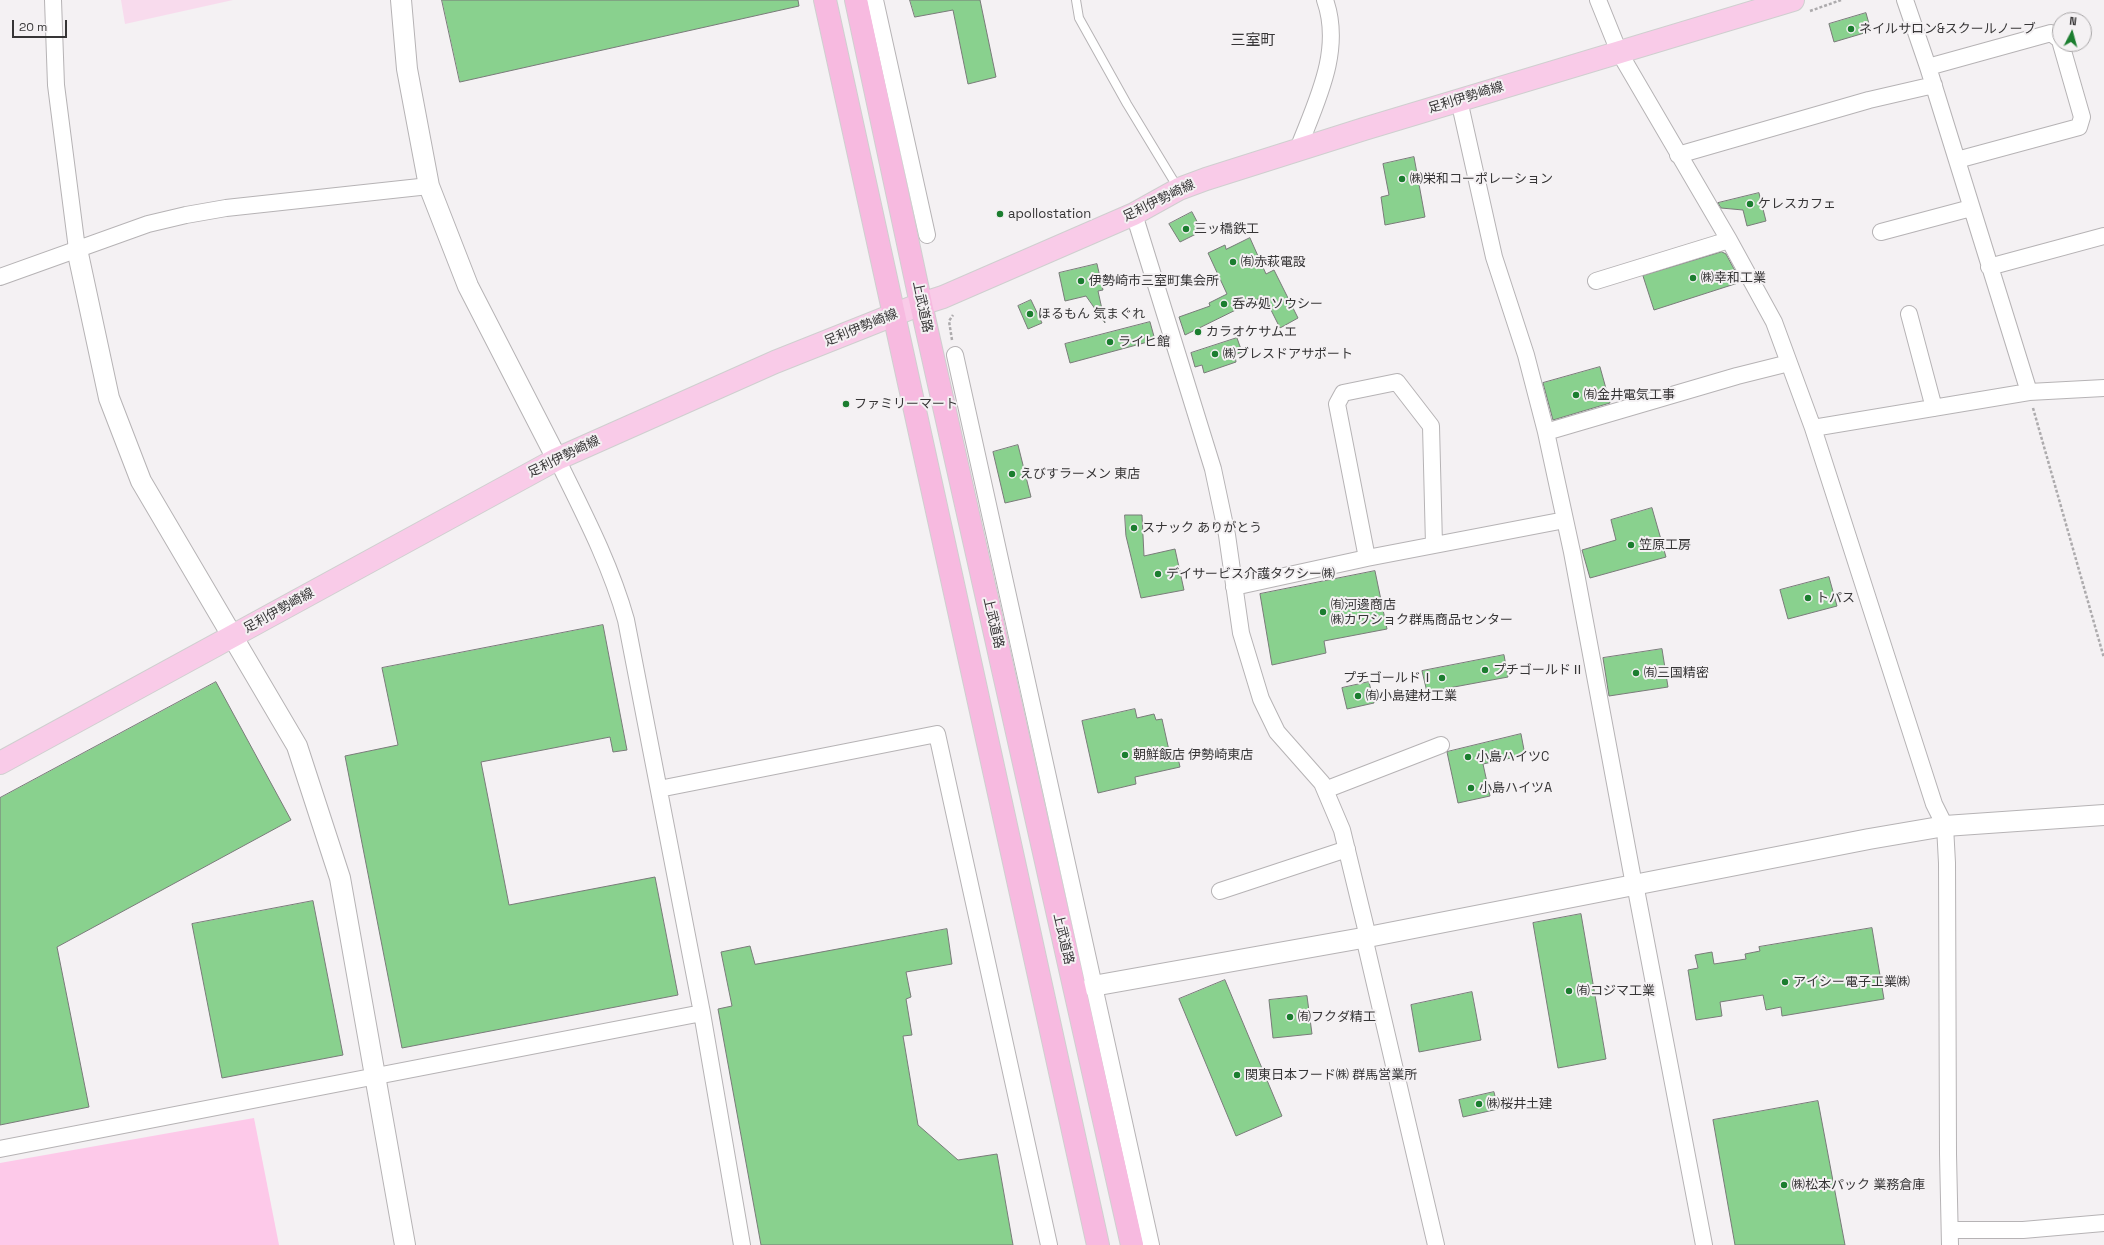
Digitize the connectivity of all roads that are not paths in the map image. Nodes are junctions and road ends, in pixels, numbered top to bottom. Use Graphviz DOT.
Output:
graph roads {
  1 [pos="53,0"];
  2 [pos="402,0"];
  3 [pos="825,0"];
  4 [pos="856,0"];
  5 [pos="874,0"];
  6 [pos="1076,0"];
  7 [pos="1325,0"];
  8 [pos="1598,0"];
  9 [pos="1793,0"];
  10 [pos="1905,0"];
  11 [pos="2052,34"];
  12 [pos="1619,52"];
  13 [pos="2063,52"];
  14 [pos="888,63"];
  15 [pos="1928,67"];
  16 [pos="1934,85"];
  17 [pos="876,93"];
  18 [pos="1459,100"];
  19 [pos="1298,149"];
  20 [pos="1678,155"];
  21 [pos="1957,160"];
  22 [pos="429,186"];
  23 [pos="1179,189"];
  24 [pos="1971,208"];
  25 [pos="1134,214"];
  26 [pos="1881,232"];
  27 [pos="927,235"];
  28 [pos="2104,236"];
  29 [pos="1729,240"];
  30 [pos="77,249"];
  31 [pos="1990,267"];
  32 [pos="0,277"];
  33 [pos="1596,281"];
  34 [pos="921,304"];
  35 [pos="1909,314"];
  36 [pos="895,315"];
  37 [pos="955,355"];
  38 [pos="1789,363"];
  39 [pos="2104,388"];
  40 [pos="2029,392"];
  41 [pos="1934,408"];
  42 [pos="1813,428"];
  43 [pos="1546,432"];
  44 [pos="557,459"];
  45 [pos="963,492"];
  46 [pos="991,516"];
  47 [pos="1565,520"];
  48 [pos="1434,545"];
  49 [pos="1367,558"];
  50 [pos="1234,587"];
  51 [pos="232,637"];
  52 [pos="1441,745"];
  53 [pos="0,763"];
  54 [pos="659,789"];
  55 [pos="1325,790"];
  56 [pos="2104,815"];
  57 [pos="1945,826"];
  58 [pos="1347,849"];
  59 [pos="1634,884"];
  60 [pos="1220,891"];
  61 [pos="1366,937"];
  62 [pos="1093,986"];
  63 [pos="702,1013"];
  64 [pos="375,1077"];
  65 [pos="0,1149"];
  66 [pos="2104,1223"];
  67 [pos="1951,1240"];
  68 [pos="405,1245"];
  69 [pos="742,1245"];
  70 [pos="1049,1245"];
  71 [pos="1098,1245"];
  72 [pos="1132,1245"];
  73 [pos="1151,1245"];
  74 [pos="1436,1245"];
  75 [pos="1704,1245"];
  1 -- 30 [label="street"];
  2 -- 22 [label="street"];
  3 -- 36 [label="highway"];
  4 -- 17 [label="highway, 上武道路"];
  5 -- 14 [label="street"];
  6 -- 23 [label="lane"];
  7 -- 19 [label="street"];
  8 -- 12 [label="street"];
  9 -- 12 [label="main road, 足利伊勢崎線"];
  10 -- 15 [label="street"];
  11 -- 15 [label="street"];
  12 -- 18 [label="main road, 足利伊勢崎線"];
  12 -- 20 [label="street"];
  13 -- 21 [label="street"];
  14 -- 17 [label="street"];
  14 -- 27 [label="street"];
  15 -- 16 [label="street"];
  16 -- 20 [label="street"];
  16 -- 21 [label="street"];
  17 -- 34 [label="highway, 上武道路"];
  18 -- 19 [label="main road, 足利伊勢崎線"];
  18 -- 43 [label="street"];
  19 -- 23 [label="main road, 足利伊勢崎線"];
  20 -- 29 [label="street"];
  21 -- 24 [label="street"];
  22 -- 30 [label="street"];
  22 -- 44 [label="street"];
  23 -- 25 [label="main road, 足利伊勢崎線"];
  24 -- 26 [label="street"];
  24 -- 31 [label="street"];
  25 -- 34 [label="main road, 足利伊勢崎線"];
  25 -- 50 [label="street"];
  28 -- 31 [label="street"];
  29 -- 33 [label="street"];
  29 -- 38 [label="street"];
  30 -- 32 [label="street"];
  30 -- 51 [label="street"];
  31 -- 40 [label="street"];
  34 -- 36 [label="main road, 足利伊勢崎線"];
  34 -- 45 [label="highway, 上武道路"];
  35 -- 41 [label="street"];
  36 -- 44 [label="main road, 足利伊勢崎線"];
  36 -- 71 [label="highway"];
  37 -- 46 [label="street"];
  38 -- 42 [label="street"];
  38 -- 43 [label="street"];
  39 -- 40 [label="street"];
  40 -- 41 [label="street"];
  41 -- 42 [label="street"];
  42 -- 57 [label="street"];
  43 -- 47 [label="street"];
  44 -- 51 [label="main road, 足利伊勢崎線"];
  44 -- 54 [label="street"];
  45 -- 46 [label="street"];
  45 -- 72 [label="highway, 上武道路"];
  46 -- 62 [label="street"];
  47 -- 48 [label="street"];
  47 -- 59 [label="street"];
  48 -- 49 [label="street"];
  48 -- 49 [label="street"];
  49 -- 50 [label="street"];
  50 -- 55 [label="street"];
  51 -- 53 [label="main road, 足利伊勢崎線"];
  51 -- 64 [label="street"];
  52 -- 55 [label="street"];
  54 -- 63 [label="street"];
  54 -- 70 [label="street"];
  55 -- 58 [label="street"];
  56 -- 57 [label="street"];
  57 -- 59 [label="street"];
  57 -- 67 [label="street"];
  58 -- 60 [label="street"];
  58 -- 61 [label="street"];
  59 -- 61 [label="street"];
  59 -- 75 [label="street"];
  61 -- 62 [label="street"];
  61 -- 74 [label="street"];
  62 -- 73 [label="street"];
  63 -- 64 [label="street"];
  63 -- 69 [label="street"];
  64 -- 65 [label="street"];
  64 -- 68 [label="street"];
  66 -- 67 [label="street"];
}
